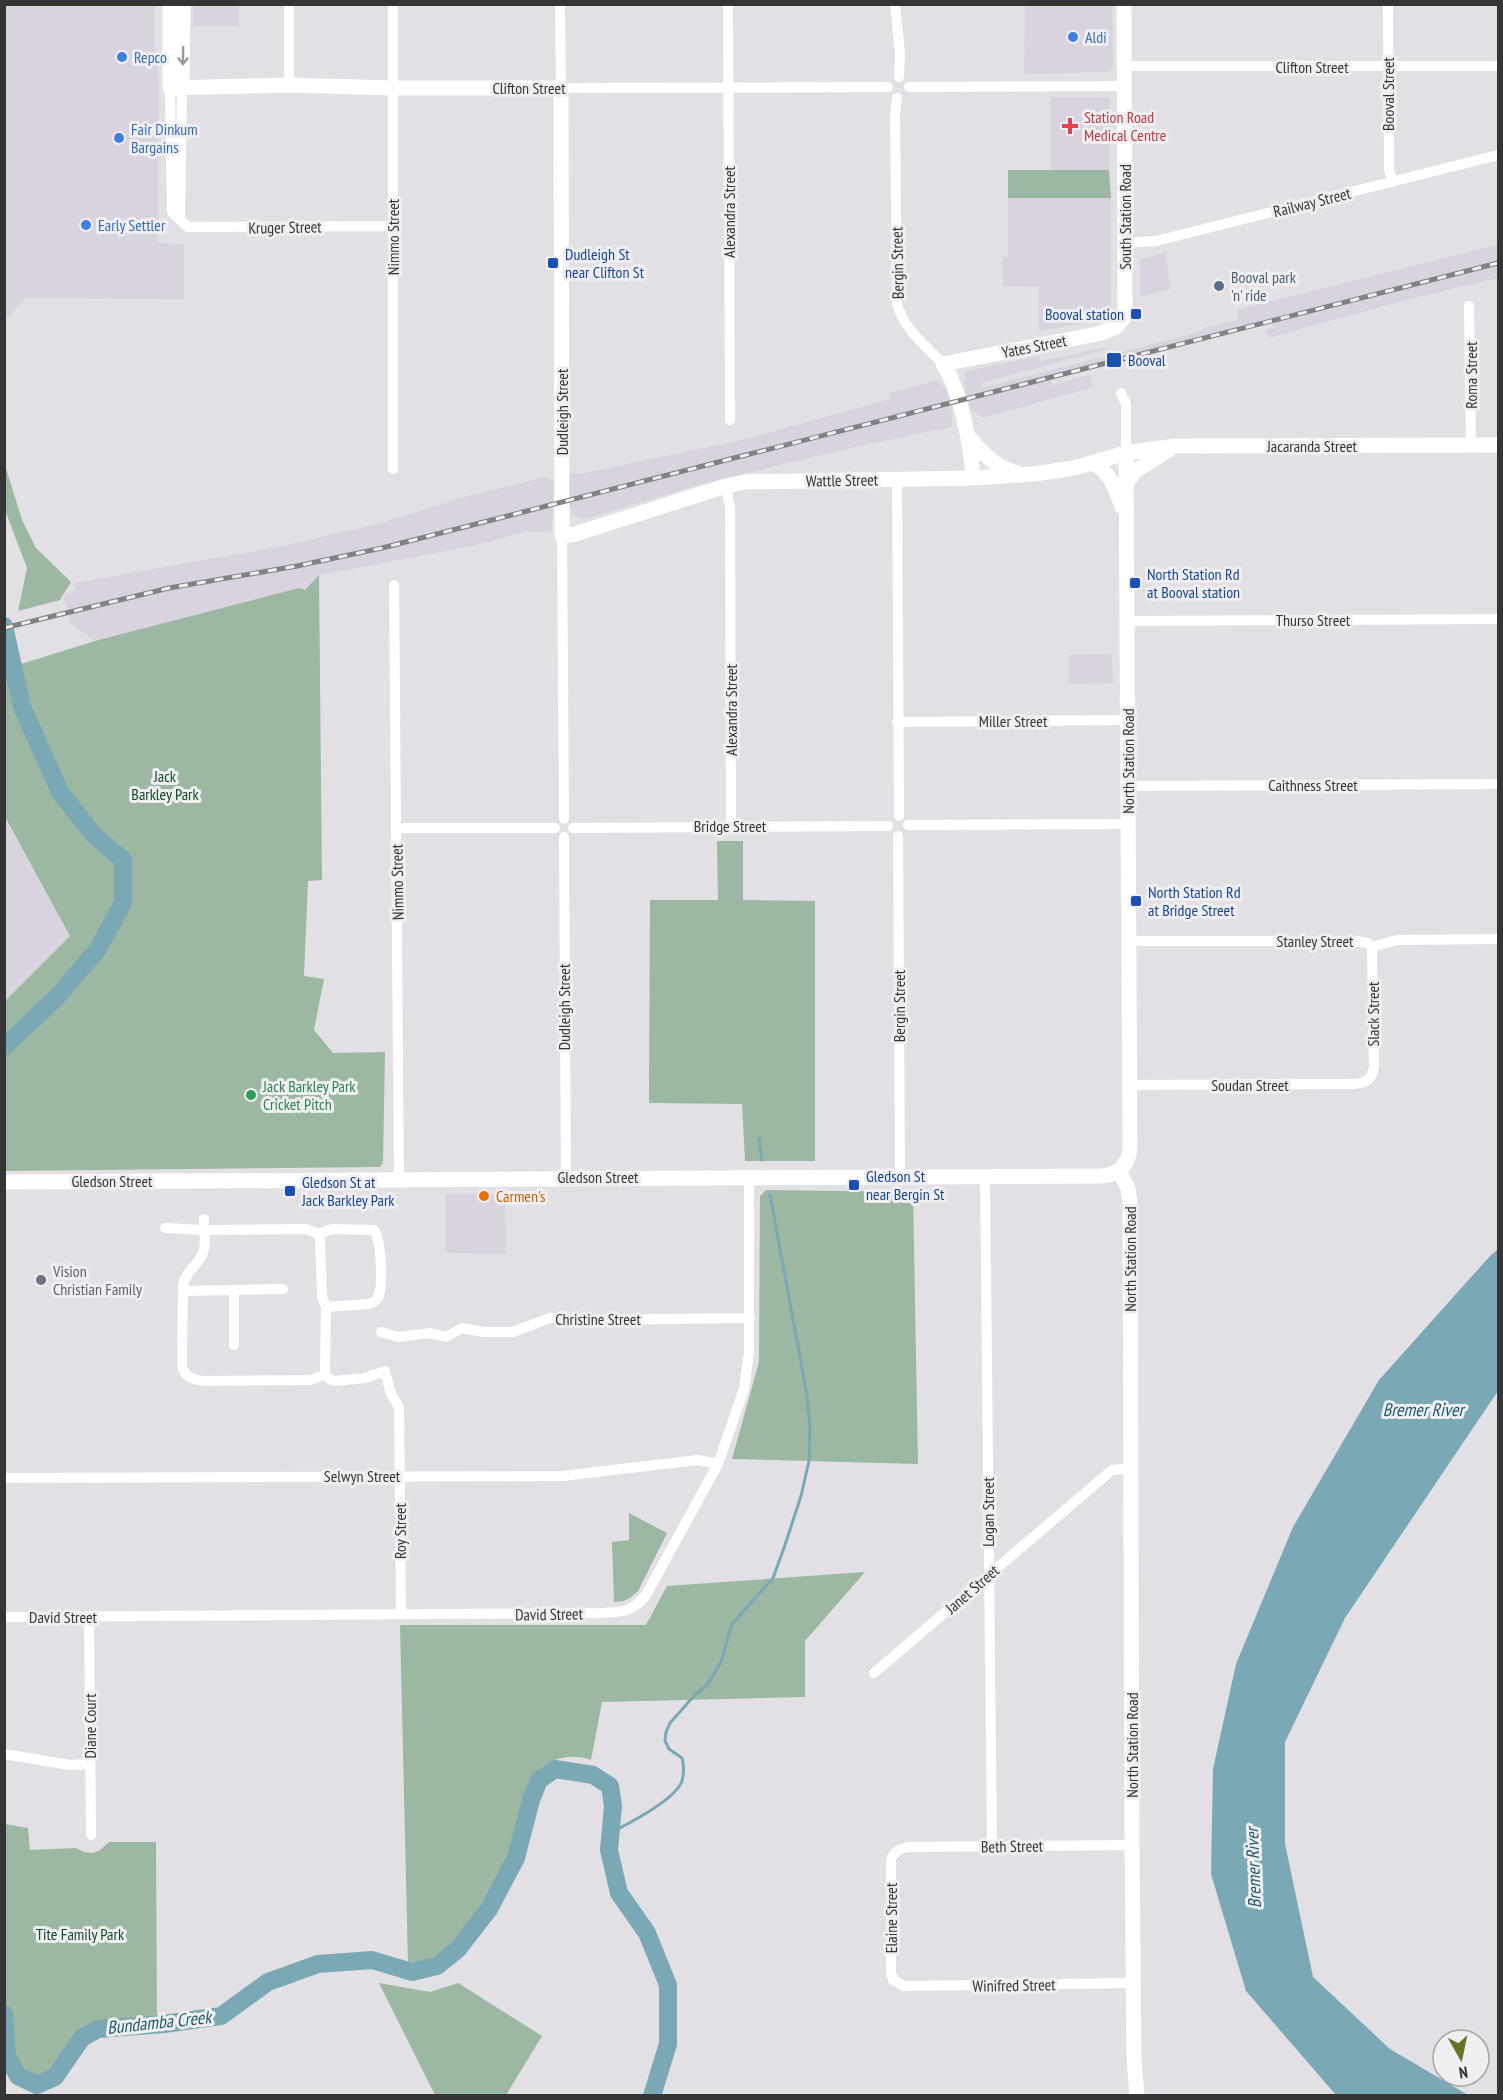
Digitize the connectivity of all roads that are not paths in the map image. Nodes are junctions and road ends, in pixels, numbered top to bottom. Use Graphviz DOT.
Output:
graph roads {
  1 [pos="170,4"];
  2 [pos="183,4"];
  3 [pos="289,4"];
  4 [pos="393,4"];
  5 [pos="560,4"];
  6 [pos="728,4"];
  7 [pos="895,4"];
  8 [pos="1124,4"];
  9 [pos="1388,4"];
  10 [pos="1125,66"];
  11 [pos="1389,66"];
  12 [pos="1498,66"];
  13 [pos="899,77"];
  14 [pos="289,85"];
  15 [pos="1125,86"];
  16 [pos="728,87"];
  17 [pos="888,87"];
  18 [pos="909,87"];
  19 [pos="176,88"];
  20 [pos="393,88"];
  21 [pos="561,88"];
  22 [pos="897,98"];
  23 [pos="1498,155"];
  24 [pos="1392,182"];
  25 [pos="393,226"];
  26 [pos="1125,243"];
  27 [pos="1469,306"];
  28 [pos="1122,321"];
  29 [pos="943,364"];
  30 [pos="1121,393"];
  31 [pos="730,420"];
  32 [pos="966,434"];
  33 [pos="1471,445"];
  34 [pos="1498,445"];
  35 [pos="1175,446"];
  36 [pos="1126,453"];
  37 [pos="1092,463"];
  38 [pos="393,469"];
  39 [pos="1022,475"];
  40 [pos="973,478"];
  41 [pos="897,479"];
  42 [pos="1126,484"];
  43 [pos="726,486"];
  44 [pos="1126,518"];
  45 [pos="562,536"];
  46 [pos="394,585"];
  47 [pos="1498,619"];
  48 [pos="1127,621"];
  49 [pos="1128,720"];
  50 [pos="897,722"];
  51 [pos="1498,784"];
  52 [pos="1128,786"];
  53 [pos="899,816"];
  54 [pos="564,819"];
  55 [pos="1128,824"];
  56 [pos="908,825"];
  57 [pos="731,826"];
  58 [pos="888,826"];
  59 [pos="396,828"];
  60 [pos="555,828"];
  61 [pos="573,828"];
  62 [pos="898,836"];
  63 [pos="564,837"];
  64 [pos="1498,939"];
  65 [pos="1129,941"];
  66 [pos="1372,947"];
  67 [pos="1369,1079"];
  68 [pos="1130,1085"];
  69 [pos="1119,1171"];
  70 [pos="900,1176"];
  71 [pos="566,1177"];
  72 [pos="749,1177"];
  73 [pos="984,1178"];
  74 [pos="399,1179"];
  75 [pos="4,1182"];
  76 [pos="204,1224"];
  77 [pos="165,1228"];
  78 [pos="319,1234"];
  79 [pos="283,1289"];
  80 [pos="234,1290"];
  81 [pos="183,1291"];
  82 [pos="326,1307"];
  83 [pos="750,1318"];
  84 [pos="381,1332"];
  85 [pos="234,1345"];
  86 [pos="325,1374"];
  87 [pos="718,1464"];
  88 [pos="1131,1468"];
  89 [pos="400,1476"];
  90 [pos="4,1478"];
  91 [pos="988,1575"];
  92 [pos="401,1615"];
  93 [pos="4,1617"];
  94 [pos="89,1617"];
  95 [pos="873,1673"];
  96 [pos="4,1754"];
  97 [pos="90,1764"];
  98 [pos="91,1835"];
  99 [pos="1132,1845"];
  100 [pos="992,1847"];
  101 [pos="894,1853"];
  102 [pos="896,1982"];
  103 [pos="1133,1983"];
  104 [pos="1137,2096"];
  1 -- 19 [label="street, Kruger Street"];
  2 -- 19 [label="street, Kruger Street, one-way"];
  3 -- 14 [label="street"];
  4 -- 20 [label="street, Nimmo Street"];
  5 -- 21 [label="street, Dudleigh Street"];
  6 -- 16 [label="street, Alexandra Street"];
  7 -- 13 [label="street"];
  8 -- 10 [label="street, South Station Road"];
  9 -- 11 [label="street, Booval Street"];
  10 -- 11 [label="street, Clifton Street"];
  10 -- 15 [label="street, South Station Road"];
  11 -- 12 [label="street, Clifton Street"];
  11 -- 24 [label="street, Booval Street"];
  13 -- 17 [label="street"];
  13 -- 18 [label="street"];
  14 -- 19 [label="street, Clifton Street"];
  14 -- 20 [label="street, Clifton Street"];
  15 -- 18 [label="street"];
  15 -- 26 [label="street, South Station Road"];
  16 -- 17 [label="street, Clifton Street"];
  16 -- 21 [label="street, Clifton Street"];
  16 -- 31 [label="street, Alexandra Street"];
  17 -- 22 [label="street"];
  18 -- 22 [label="street"];
  19 -- 25 [label="street, Kruger Street"];
  20 -- 21 [label="street, Clifton Street"];
  20 -- 25 [label="street, Nimmo Street"];
  21 -- 45 [label="street, Dudleigh Street"];
  22 -- 29 [label="street, Bergin Street"];
  23 -- 24 [label="street, Railway Street"];
  24 -- 26 [label="street, Railway Street"];
  25 -- 38 [label="street, Nimmo Street"];
  26 -- 28 [label="street, South Station Road"];
  27 -- 33 [label="street, Roma Street"];
  28 -- 29 [label="street, Yates Street"];
  29 -- 32 [label="street, Bergin Street"];
  30 -- 36 [label="street, North Station Road"];
  32 -- 39 [label="street"];
  32 -- 40 [label="street, Bergin Street"];
  33 -- 34 [label="street, Jacaranda Street"];
  33 -- 35 [label="street, Jacaranda Street"];
  35 -- 36 [label="street, Jacaranda Street"];
  35 -- 42 [label="street"];
  36 -- 37 [label="street, Wattle Street"];
  36 -- 42 [label="street, North Station Road"];
  37 -- 39 [label="street, Wattle Street"];
  37 -- 44 [label="street"];
  39 -- 40 [label="street, Wattle Street"];
  40 -- 41 [label="street, Wattle Street"];
  41 -- 43 [label="street, Wattle Street"];
  41 -- 50 [label="street"];
  42 -- 44 [label="street, North Station Road"];
  43 -- 45 [label="street, Wattle Street"];
  43 -- 57 [label="street, Alexandra Street"];
  44 -- 48 [label="street, North Station Road"];
  45 -- 54 [label="street, Dudleigh Street"];
  46 -- 59 [label="street, Nimmo Street"];
  47 -- 48 [label="street, Thurso Street"];
  48 -- 49 [label="street, North Station Road"];
  49 -- 50 [label="street, Miller Street"];
  49 -- 52 [label="street, North Station Road"];
  50 -- 53 [label="street"];
  51 -- 52 [label="street, Caithness Street"];
  52 -- 55 [label="street, North Station Road"];
  53 -- 56 [label="street"];
  53 -- 58 [label="street"];
  54 -- 60 [label="street"];
  54 -- 61 [label="street"];
  55 -- 56 [label="street"];
  55 -- 65 [label="street, North Station Road"];
  56 -- 62 [label="street"];
  57 -- 58 [label="street, Bridge Street"];
  57 -- 61 [label="street, Bridge Street"];
  58 -- 62 [label="street"];
  59 -- 60 [label="street"];
  59 -- 74 [label="street, Nimmo Street"];
  60 -- 63 [label="street"];
  61 -- 63 [label="street"];
  62 -- 70 [label="street, Bergin Street"];
  63 -- 71 [label="street, Dudleigh Street"];
  64 -- 66 [label="street, Stanley Street"];
  65 -- 66 [label="street, Stanley Street"];
  65 -- 68 [label="street, North Station Road"];
  66 -- 67 [label="street, Slack Street"];
  67 -- 68 [label="street, Soudan Street"];
  68 -- 69 [label="street, North Station Road"];
  69 -- 73 [label="street, Gledson Street"];
  69 -- 88 [label="street, North Station Road"];
  70 -- 72 [label="street, Gledson Street"];
  70 -- 73 [label="street, Gledson Street"];
  71 -- 72 [label="street, Gledson Street"];
  71 -- 74 [label="street, Gledson Street"];
  72 -- 83 [label="street, David Street"];
  73 -- 91 [label="street, Logan Street"];
  74 -- 75 [label="street, Gledson Street"];
  76 -- 77 [label="street"];
  76 -- 78 [label="street"];
  76 -- 81 [label="street"];
  78 -- 82 [label="street"];
  78 -- 82 [label="street"];
  79 -- 80 [label="street"];
  80 -- 81 [label="street"];
  80 -- 85 [label="street"];
  81 -- 86 [label="street"];
  82 -- 86 [label="street"];
  83 -- 84 [label="street, Christine Street"];
  83 -- 87 [label="street, David Street"];
  86 -- 89 [label="street, Roy Street"];
  87 -- 89 [label="street, Selwyn Street"];
  87 -- 92 [label="street, David Street"];
  88 -- 91 [label="street, Janet Street"];
  88 -- 99 [label="street, North Station Road"];
  89 -- 90 [label="street, Selwyn Street"];
  89 -- 92 [label="street, Roy Street"];
  91 -- 95 [label="street, Janet Street"];
  91 -- 100 [label="street, Logan Street"];
  92 -- 94 [label="street, David Street"];
  93 -- 94 [label="street, David Street"];
  94 -- 97 [label="street, Diane Court"];
  96 -- 97 [label="street"];
  97 -- 98 [label="street, Diane Court"];
  99 -- 100 [label="street, Beth Street"];
  99 -- 103 [label="street, North Station Road"];
  100 -- 101 [label="street, Beth Street"];
  101 -- 102 [label="street, Elaine Street"];
  102 -- 103 [label="street, Winifred Street"];
  103 -- 104 [label="street, North Station Road"];
}
